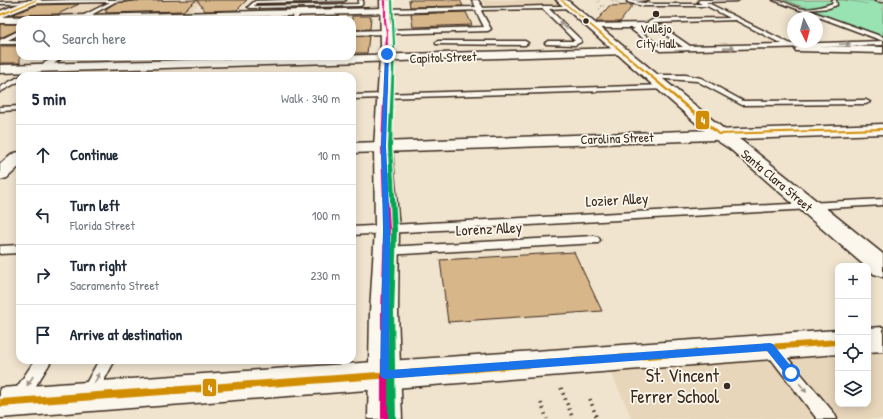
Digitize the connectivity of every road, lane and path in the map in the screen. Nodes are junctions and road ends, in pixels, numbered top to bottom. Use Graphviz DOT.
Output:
graph roads {
  1 [pos="115,0"];
  2 [pos="131,0"];
  3 [pos="344,0"];
  4 [pos="361,0"];
  5 [pos="385,0"];
  6 [pos="475,0"];
  7 [pos="600,0"];
  8 [pos="611,0"];
  9 [pos="647,0"];
  10 [pos="691,0"];
  11 [pos="737,0"];
  12 [pos="775,0"];
  13 [pos="834,0"];
  14 [pos="844,0"];
  15 [pos="877,0"];
  16 [pos="35,1"];
  17 [pos="700,1"];
  18 [pos="883,1"];
  19 [pos="0,3"];
  20 [pos="565,3"];
  21 [pos="597,3"];
  22 [pos="616,3"];
  23 [pos="868,4"];
  24 [pos="206,5"];
  25 [pos="708,5"];
  26 [pos="544,7"];
  27 [pos="481,9"];
  28 [pos="802,9"];
  29 [pos="385,12"];
  30 [pos="0,15"];
  31 [pos="86,16"];
  32 [pos="192,16"];
  33 [pos="314,16"];
  34 [pos="736,18"];
  35 [pos="0,20"];
  36 [pos="16,20"];
  37 [pos="649,24"];
  38 [pos="591,26"];
  39 [pos="660,28"];
  40 [pos="436,31"];
  41 [pos="387,32"];
  42 [pos="356,33"];
  43 [pos="16,34"];
  44 [pos="883,39"];
  45 [pos="0,42"];
  46 [pos="16,42"];
  47 [pos="525,43"];
  48 [pos="548,43"];
  49 [pos="787,43"];
  50 [pos="883,43"];
  51 [pos="823,46"];
  52 [pos="787,47"];
  53 [pos="823,48"];
  54 [pos="690,49"];
  55 [pos="883,50"];
  56 [pos="623,52"];
  57 [pos="356,59"];
  58 [pos="387,59"];
  59 [pos="55,60"];
  60 [pos="138,60"];
  61 [pos="252,60"];
  62 [pos="132,65"];
  63 [pos="41,68"];
  64 [pos="0,69"];
  65 [pos="32,72"];
  66 [pos="124,72"];
  67 [pos="652,77"];
  68 [pos="16,80"];
  69 [pos="664,87"];
  70 [pos="0,90"];
  71 [pos="385,96"];
  72 [pos="356,97"];
  73 [pos="866,102"];
  74 [pos="16,108"];
  75 [pos="0,109"];
  76 [pos="883,129"];
  77 [pos="719,134"];
  78 [pos="383,147"];
  79 [pos="356,148"];
  80 [pos="883,202"];
  81 [pos="808,206"];
  82 [pos="356,231"];
  83 [pos="386,240"];
  84 [pos="594,240"];
  85 [pos="16,249"];
  86 [pos="0,250"];
  87 [pos="883,268"];
  88 [pos="883,339"];
  89 [pos="871,340"];
  90 [pos="835,342"];
  91 [pos="770,347"];
  92 [pos="41,364"];
  93 [pos="105,364"];
  94 [pos="384,375"];
  95 [pos="561,388"];
  96 [pos="87,396"];
  97 [pos="590,399"];
  98 [pos="8,402"];
  99 [pos="542,403"];
  100 [pos="385,419"];
  101 [pos="547,419"];
  102 [pos="573,419"];
  103 [pos="597,419"];
  104 [pos="828,419"];
  1 -- 2 [label="lane"];
  1 -- 16 [label="lane"];
  1 -- 31 [label="lane"];
  3 -- 4 [label="lane"];
  5 -- 29 [label="street"];
  6 -- 27 [label="street"];
  7 -- 21 [label="path"];
  8 -- 22 [label="path"];
  9 -- 25 [label="lane"];
  10 -- 17 [label="lane"];
  11 -- 17 [label="lane"];
  12 -- 28 [label="lane"];
  13 -- 28 [label="lane"];
  14 -- 23 [label="path"];
  15 -- 18 [label="lane"];
  16 -- 19 [label="lane"];
  16 -- 30 [label="street"];
  17 -- 25 [label="lane"];
  20 -- 26 [label="lane"];
  20 -- 38 [label="street, Santa Clara Street"];
  24 -- 32 [label="street"];
  25 -- 34 [label="lane"];
  26 -- 27 [label="lane"];
  48 -- 26 [label="lane, one-way"];
  27 -- 29 [label="street"];
  27 -- 40 [label="lane"];
  28 -- 44 [label="lane"];
  29 -- 33 [label="street"];
  29 -- 41 [label="street"];
  34 -- 37 [label="lane"];
  34 -- 49 [label="lane"];
  35 -- 36 [label="street"];
  37 -- 38 [label="lane"];
  37 -- 39 [label="lane"];
  38 -- 56 [label="street, Santa Clara Street"];
  39 -- 54 [label="lane"];
  39 -- 54 [label="lane"];
  40 -- 41 [label="lane"];
  40 -- 47 [label="lane"];
  41 -- 42 [label="lane"];
  41 -- 58 [label="street"];
  43 -- 45 [label="lane"];
  45 -- 46 [label="lane"];
  51 -- 50 [label="lane, one-way"];
  54 -- 52 [label="lane, one-way"];
  53 -- 55 [label="street"];
  56 -- 58 [label="street, Capitol Street"];
  56 -- 67 [label="street, Santa Clara Street"];
  57 -- 58 [label="street, Capitol Street"];
  58 -- 71 [label="street"];
  59 -- 63 [label="lane"];
  60 -- 62 [label="street"];
  61 -- 62 [label="street, Capitol Street"];
  62 -- 63 [label="street, Capitol Street"];
  62 -- 66 [label="street"];
  63 -- 64 [label="street, Capitol Street"];
  63 -- 65 [label="lane"];
  67 -- 69 [label="street, Santa Clara Street"];
  67 -- 73 [label="lane"];
  68 -- 70 [label="lane"];
  69 -- 71 [label="lane"];
  69 -- 77 [label="street, Santa Clara Street"];
  71 -- 72 [label="lane"];
  71 -- 78 [label="street"];
  74 -- 75 [label="lane"];
  76 -- 77 [label="street, Carolina Street"];
  77 -- 78 [label="street, Carolina Street"];
  77 -- 81 [label="street, Santa Clara Street"];
  78 -- 79 [label="street, Carolina Street"];
  78 -- 83 [label="street"];
  80 -- 81 [label="lane, Lozier Alley"];
  81 -- 83 [label="lane, Lozier Alley"];
  81 -- 87 [label="street, Santa Clara Street"];
  82 -- 83 [label="lane, Lozier Alley"];
  83 -- 84 [label="lane, Lorenz Alley"];
  83 -- 94 [label="street"];
  85 -- 86 [label="lane"];
  88 -- 89 [label="street"];
  90 -- 91 [label="street"];
  91 -- 94 [label="street"];
  91 -- 104 [label="lane, one-way"];
  92 -- 98 [label="lane, one-way"];
  96 -- 93 [label="lane, one-way"];
  94 -- 96 [label="street"];
  94 -- 100 [label="street"];
  95 -- 102 [label="path"];
  96 -- 98 [label="street"];
  97 -- 103 [label="path"];
  99 -- 101 [label="path"];
}
